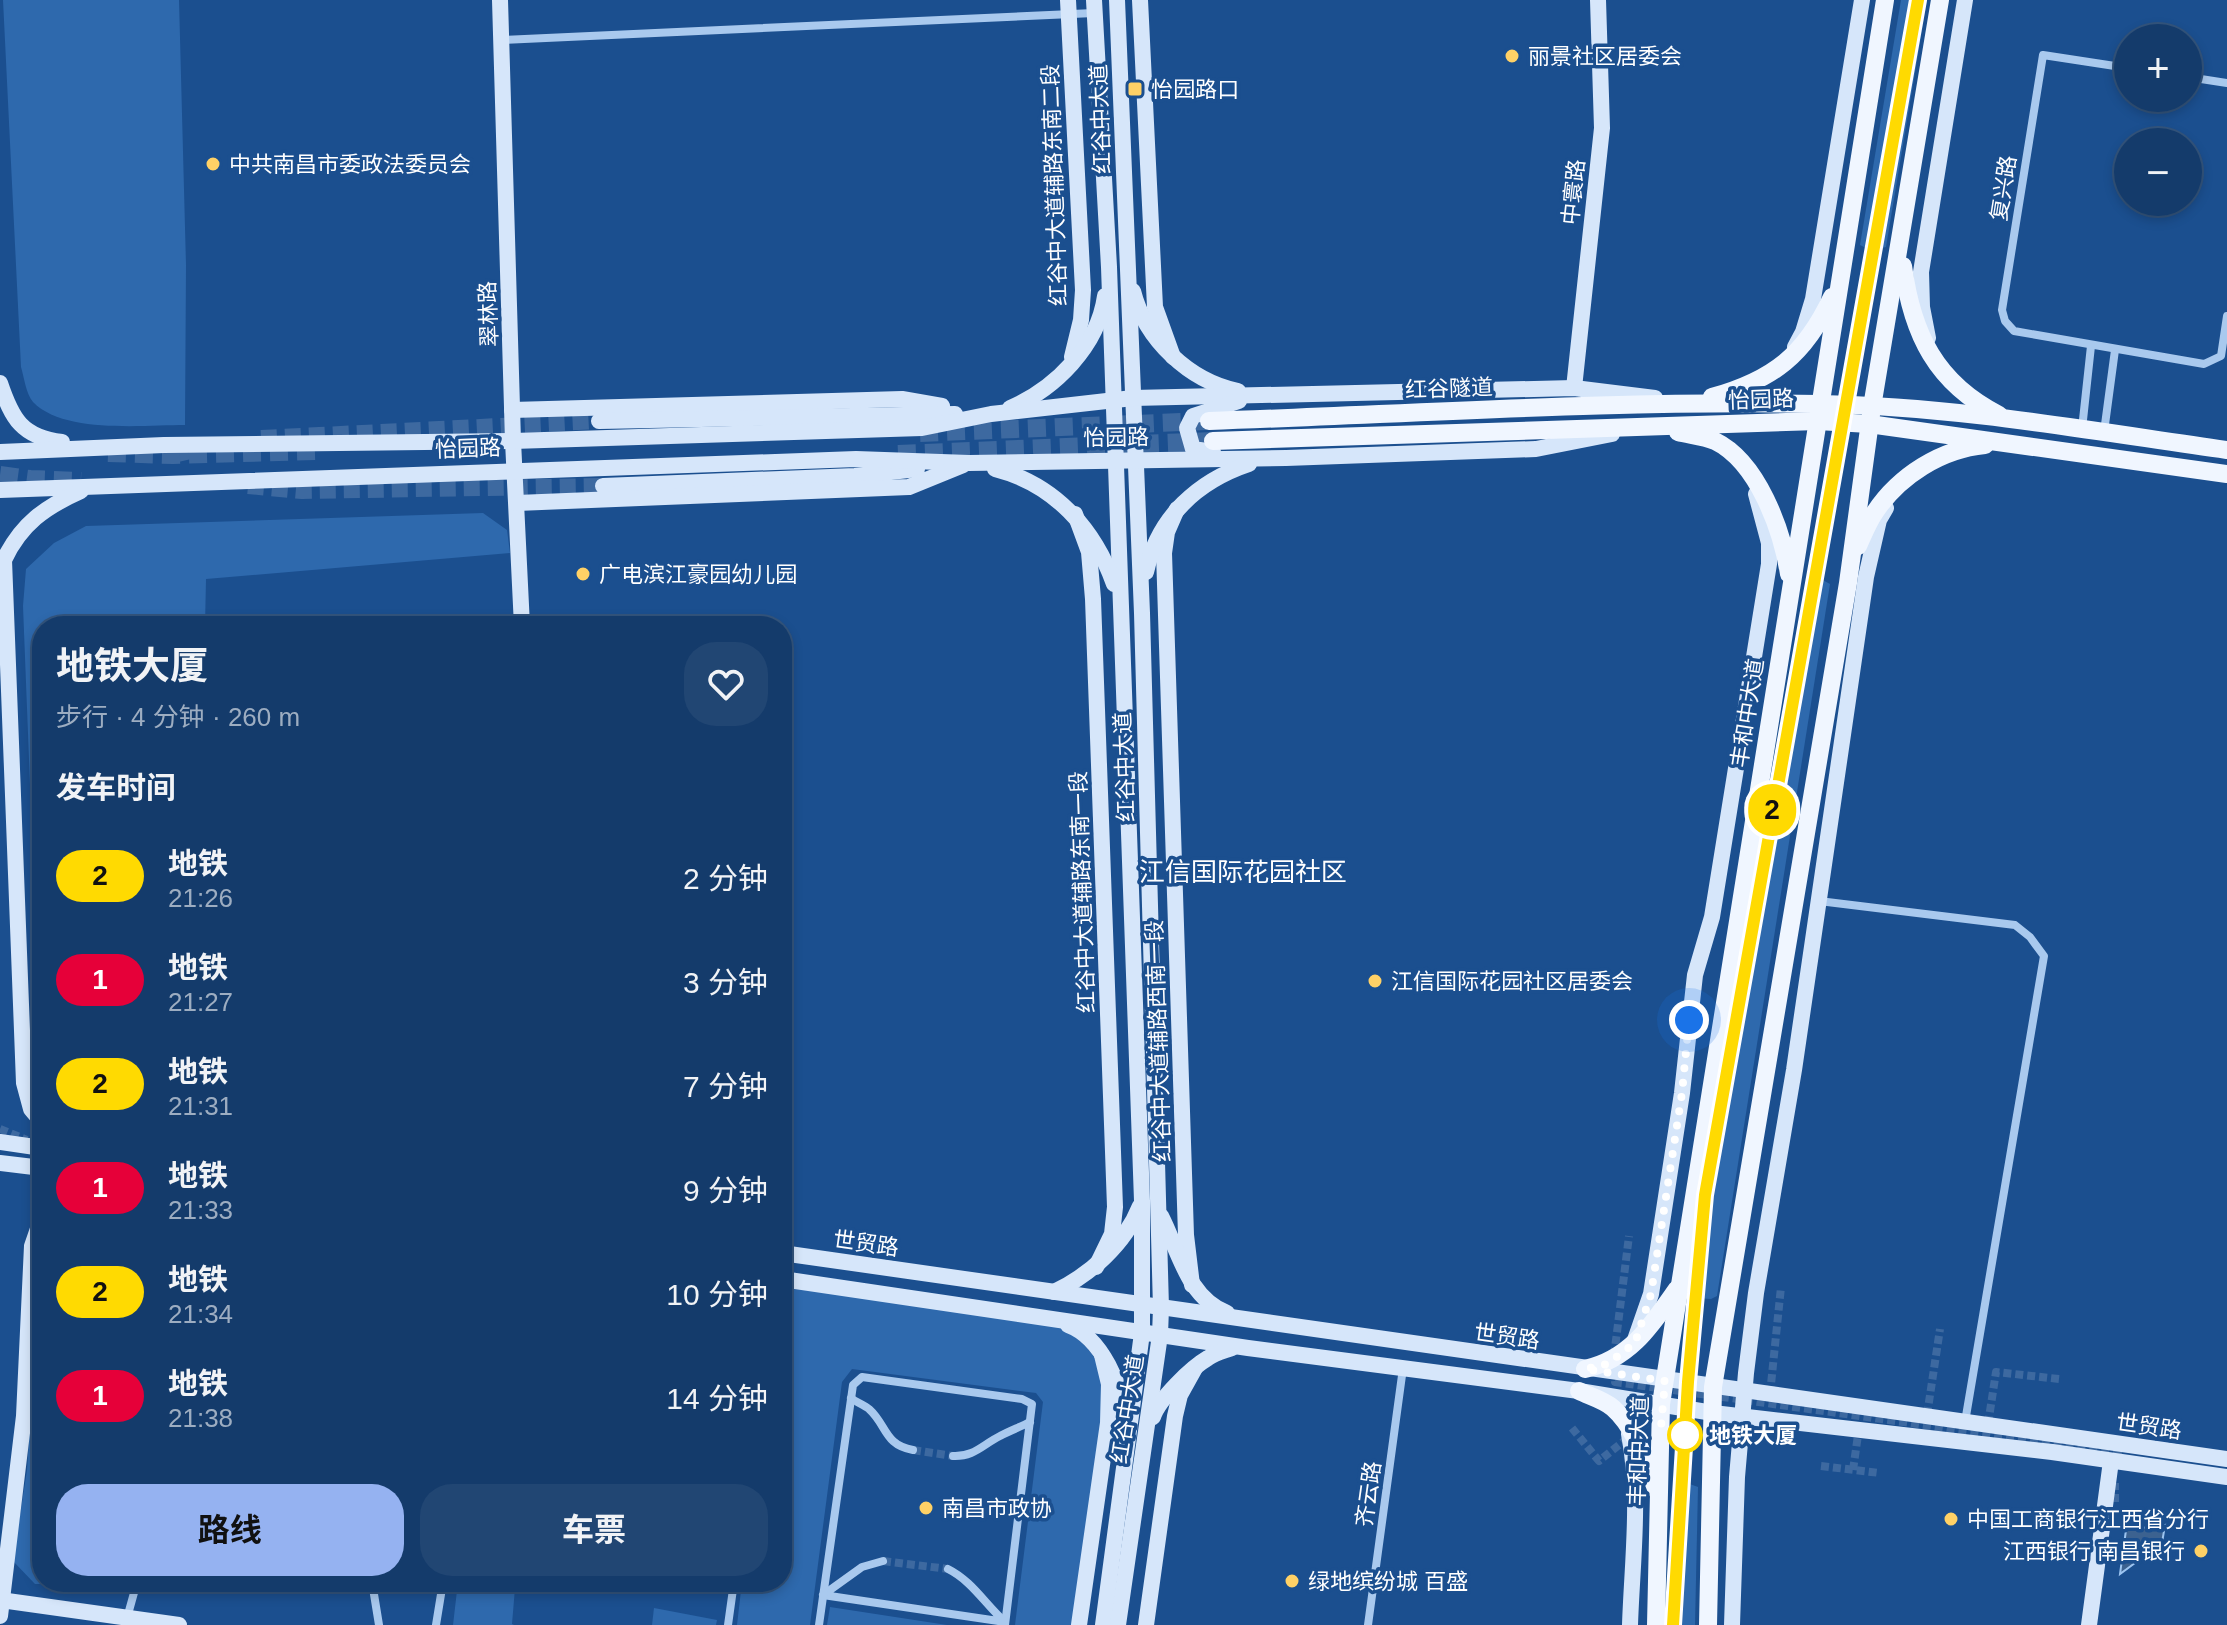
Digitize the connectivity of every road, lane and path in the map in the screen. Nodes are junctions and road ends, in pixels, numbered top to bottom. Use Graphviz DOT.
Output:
graph roads {
  1 [pos="500,0"];
  2 [pos="1117,0"];
  3 [pos="1140,0"];
  4 [pos="1598,0"];
  5 [pos="1862,0"];
  6 [pos="1885,0"];
  7 [pos="1940,0"];
  8 [pos="1965,0"];
  9 [pos="1095,6"];
  10 [pos="1068,7"];
  11 [pos="501,40"];
  12 [pos="2114,66"];
  13 [pos="2202,79"];
  14 [pos="2227,83"];
  15 [pos="1900,248"];
  16 [pos="1844,258"];
  17 [pos="1109,267"];
  18 [pos="1127,269"];
  19 [pos="2227,316"];
  20 [pos="2091,346"];
  21 [pos="2115,350"];
  22 [pos="1173,357"];
  23 [pos="1932,359"];
  24 [pos="1789,361"];
  25 [pos="1070,366"];
  26 [pos="0,383"];
  27 [pos="1574,388"];
  28 [pos="1259,395"];
  29 [pos="1133,398"];
  30 [pos="1112,399"];
  31 [pos="1691,403"];
  32 [pos="512,410"];
  33 [pos="1819,412"];
  34 [pos="991,414"];
  35 [pos="1871,415"];
  36 [pos="2009,419"];
  37 [pos="599,421"];
  38 [pos="1209,421"];
  39 [pos="1652,426"];
  40 [pos="2082,430"];
  41 [pos="2104,433"];
  42 [pos="513,441"];
  43 [pos="1213,441"];
  44 [pos="2003,443"];
  45 [pos="164,445"];
  46 [pos="2227,450"];
  47 [pos="0,452"];
  48 [pos="1286,458"];
  49 [pos="1136,460"];
  50 [pos="1114,461"];
  51 [pos="969,463"];
  52 [pos="515,470"];
  53 [pos="1750,474"];
  54 [pos="2227,474"];
  55 [pos="1901,483"];
  56 [pos="603,486"];
  57 [pos="87,488"];
  58 [pos="0,490"];
  59 [pos="517,503"];
  60 [pos="1177,509"];
  61 [pos="1075,514"];
  62 [pos="1848,583"];
  63 [pos="1791,589"];
  64 [pos="1119,600"];
  65 [pos="1142,613"];
  66 [pos="522,616"];
  67 [pos="1819,901"];
  68 [pos="32,1110"];
  69 [pos="0,1142"];
  70 [pos="32,1147"];
  71 [pos="0,1163"];
  72 [pos="32,1167"];
  73 [pos="1142,1201"];
  74 [pos="1159,1211"];
  75 [pos="32,1246"];
  76 [pos="792,1254"];
  77 [pos="1096,1267"];
  78 [pos="792,1280"];
  79 [pos="1680,1284"];
  80 [pos="1192,1285"];
  81 [pos="1053,1292"];
  82 [pos="1142,1305"];
  83 [pos="1161,1308"];
  84 [pos="1052,1318"];
  85 [pos="1247,1321"];
  86 [pos="1142,1333"];
  87 [pos="1160,1335"];
  88 [pos="1635,1343"];
  89 [pos="1236,1346"];
  90 [pos="1102,1355"];
  91 [pos="1195,1368"];
  92 [pos="1403,1368"];
  93 [pos="1585,1369"];
  94 [pos="1665,1381"];
  95 [pos="1713,1387"];
  96 [pos="1579,1391"];
  97 [pos="1744,1392"];
  98 [pos="851,1398"];
  99 [pos="1661,1404"];
  100 [pos="1713,1413"];
  101 [pos="1743,1417"];
  102 [pos="1030,1422"];
  103 [pos="1965,1422"];
  104 [pos="1627,1425"];
  105 [pos="1136,1437"];
  106 [pos="913,1450"];
  107 [pos="953,1456"];
  108 [pos="2227,1459"];
  109 [pos="2111,1461"];
  110 [pos="2227,1477"];
  111 [pos="1660,1500"];
  112 [pos="883,1561"];
  113 [pos="948,1569"];
  114 [pos="134,1592"];
  115 [pos="374,1592"];
  116 [pos="441,1592"];
  117 [pos="733,1592"];
  118 [pos="823,1595"];
  119 [pos="1,1605"];
  120 [pos="127,1618"];
  121 [pos="1005,1623"];
  122 [pos="179,1625"];
  123 [pos="379,1625"];
  124 [pos="436,1625"];
  125 [pos="728,1625"];
  126 [pos="819,1625"];
  127 [pos="1079,1625"];
  128 [pos="1103,1625"];
  129 [pos="1118,1625"];
  130 [pos="1146,1625"];
  131 [pos="1368,1625"];
  132 [pos="1630,1625"];
  133 [pos="1656,1625"];
  134 [pos="1708,1625"];
  135 [pos="1732,1625"];
  136 [pos="2089,1625"];
  1 -- 11 [label="main road, 翠林路"];
  2 -- 18 [label="main road, 红谷中大道"];
  3 -- 22 [label="main road"];
  4 -- 27 [label="main road, 中寰路"];
  5 -- 24 [label="main road"];
  6 -- 16 [label="main road, 丰和中大道"];
  7 -- 15 [label="main road"];
  8 -- 23 [label="main road"];
  9 -- 10 [label="street"];
  9 -- 17 [label="main road, 红谷中大道"];
  10 -- 11 [label="street"];
  10 -- 25 [label="main road, 红谷中大道辅路东南二段"];
  11 -- 32 [label="main road, 翠林路"];
  12 -- 20 [label="street, 复兴路"];
  13 -- 14 [label="street"];
  15 -- 23 [label="main road"];
  15 -- 35 [label="main road"];
  16 -- 24 [label="main road"];
  16 -- 33 [label="main road, 丰和中大道"];
  17 -- 25 [label="main road"];
  17 -- 30 [label="main road, 红谷中大道"];
  18 -- 22 [label="main road"];
  18 -- 29 [label="main road, 红谷中大道"];
  19 -- 21 [label="street, 复兴路"];
  20 -- 21 [label="street, 复兴路"];
  20 -- 40 [label="street"];
  21 -- 41 [label="street"];
  22 -- 28 [label="main road"];
  23 -- 36 [label="main road"];
  24 -- 31 [label="main road"];
  25 -- 34 [label="main road"];
  26 -- 45 [label="main road"];
  27 -- 28 [label="main road, 怡园路"];
  27 -- 31 [label="main road, 怡园路"];
  28 -- 29 [label="main road, 怡园路"];
  28 -- 48 [label="main road"];
  29 -- 30 [label="main road, 怡园路"];
  29 -- 49 [label="main road, 红谷中大道"];
  30 -- 34 [label="main road, 怡园路"];
  30 -- 50 [label="main road, 红谷中大道"];
  31 -- 33 [label="main road, 怡园路"];
  31 -- 38 [label="main road, 红谷隧道"];
  32 -- 34 [label="main road"];
  32 -- 42 [label="main road, 翠林路"];
  33 -- 35 [label="main road, 怡园路"];
  33 -- 39 [label="main road, 怡园路"];
  33 -- 63 [label="main road, 丰和中大道"];
  34 -- 37 [label="main road"];
  34 -- 42 [label="main road, 怡园路"];
  35 -- 36 [label="main road, 怡园路"];
  35 -- 44 [label="main road, 怡园路"];
  35 -- 62 [label="main road"];
  36 -- 40 [label="main road, 怡园路"];
  39 -- 43 [label="main road, 红谷隧道"];
  39 -- 48 [label="main road, 怡园路"];
  39 -- 53 [label="main road"];
  40 -- 41 [label="main road, 怡园路"];
  41 -- 46 [label="main road, 怡园路"];
  42 -- 45 [label="main road, 怡园路"];
  42 -- 52 [label="main road, 翠林路"];
  44 -- 54 [label="main road, 怡园路"];
  44 -- 55 [label="main road"];
  45 -- 47 [label="main road, 怡园路"];
  48 -- 49 [label="main road, 怡园路"];
  48 -- 60 [label="main road"];
  49 -- 50 [label="main road, 怡园路"];
  49 -- 65 [label="main road, 红谷中大道"];
  50 -- 51 [label="main road, 怡园路"];
  50 -- 64 [label="main road, 红谷中大道"];
  51 -- 52 [label="main road, 怡园路"];
  51 -- 56 [label="main road"];
  51 -- 59 [label="main road"];
  51 -- 61 [label="main road"];
  52 -- 57 [label="main road, 怡园路"];
  52 -- 59 [label="main road, 翠林路"];
  53 -- 63 [label="main road"];
  53 -- 88 [label="main road"];
  55 -- 62 [label="main road"];
  55 -- 67 [label="main road"];
  57 -- 58 [label="main road, 怡园路"];
  57 -- 68 [label="main road"];
  59 -- 66 [label="main road, 翠林路"];
  60 -- 65 [label="main road"];
  60 -- 80 [label="main road, 红谷中大道辅路西南一段"];
  61 -- 64 [label="main road"];
  61 -- 77 [label="main road, 红谷中大道辅路东南一段"];
  62 -- 95 [label="main road"];
  63 -- 79 [label="main road, 丰和中大道"];
  64 -- 73 [label="main road, 红谷中大道"];
  65 -- 74 [label="main road, 红谷中大道"];
  67 -- 97 [label="main road"];
  67 -- 103 [label="street"];
  69 -- 70 [label="main road"];
  71 -- 72 [label="main road"];
  73 -- 77 [label="main road"];
  73 -- 82 [label="main road, 红谷中大道"];
  74 -- 80 [label="main road"];
  74 -- 83 [label="main road, 红谷中大道"];
  75 -- 119 [label="main road"];
  76 -- 81 [label="main road, 世贸路"];
  77 -- 81 [label="main road"];
  78 -- 84 [label="main road, 世贸路"];
  79 -- 88 [label="main road"];
  79 -- 94 [label="main road, 丰和中大道"];
  80 -- 85 [label="main road"];
  81 -- 82 [label="main road, 世贸路"];
  82 -- 83 [label="main road, 世贸路"];
  82 -- 86 [label="main road, 红谷中大道"];
  83 -- 85 [label="main road, 世贸路"];
  83 -- 87 [label="main road, 红谷中大道"];
  84 -- 86 [label="main road, 世贸路"];
  84 -- 90 [label="main road"];
  85 -- 93 [label="main road, 世贸路"];
  86 -- 87 [label="main road, 世贸路"];
  86 -- 105 [label="main road, 红谷中大道"];
  87 -- 89 [label="main road, 世贸路"];
  87 -- 105 [label="main road, 红谷中大道"];
  88 -- 93 [label="main road"];
  89 -- 91 [label="main road"];
  89 -- 92 [label="main road, 世贸路"];
  90 -- 105 [label="main road"];
  90 -- 127 [label="main road"];
  91 -- 105 [label="main road"];
  91 -- 130 [label="main road"];
  92 -- 96 [label="main road, 世贸路"];
  92 -- 131 [label="street, 齐云路"];
  93 -- 94 [label="main road, 世贸路"];
  94 -- 95 [label="main road, 世贸路"];
  94 -- 99 [label="main road, 丰和中大道"];
  95 -- 97 [label="main road, 世贸路"];
  95 -- 100 [label="main road"];
  96 -- 99 [label="main road, 世贸路"];
  96 -- 104 [label="main road"];
  97 -- 101 [label="main road"];
  97 -- 103 [label="main road, 世贸路"];
  98 -- 102 [label="street"];
  98 -- 106 [label="street"];
  98 -- 118 [label="street"];
  99 -- 100 [label="main road, 世贸路"];
  99 -- 111 [label="main road, 丰和中大道"];
  100 -- 101 [label="main road, 世贸路"];
  100 -- 134 [label="main road"];
  101 -- 109 [label="main road, 世贸路"];
  101 -- 135 [label="main road"];
  102 -- 107 [label="street"];
  102 -- 121 [label="street"];
  103 -- 108 [label="main road, 世贸路"];
  104 -- 111 [label="main road"];
  104 -- 132 [label="main road"];
  105 -- 128 [label="main road, 红谷中大道"];
  105 -- 129 [label="main road, 红谷中大道"];
  109 -- 110 [label="main road, 世贸路"];
  109 -- 136 [label="main road"];
  111 -- 133 [label="main road, 丰和中大道"];
  112 -- 118 [label="street"];
  113 -- 121 [label="street"];
  114 -- 120 [label="street"];
  115 -- 123 [label="street"];
  116 -- 124 [label="street"];
  117 -- 125 [label="street"];
  118 -- 121 [label="street"];
  118 -- 126 [label="street"];
  119 -- 120 [label="main road"];
  120 -- 122 [label="main road"];
}
